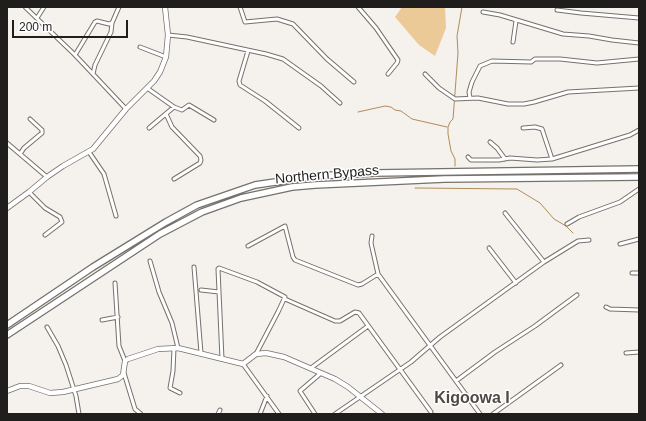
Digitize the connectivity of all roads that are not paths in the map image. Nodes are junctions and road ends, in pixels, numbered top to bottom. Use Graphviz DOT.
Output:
graph roads {
  1 [pos="26,7"];
  2 [pos="44,7"];
  3 [pos="119,7"];
  4 [pos="165,7"];
  5 [pos="235,7"];
  6 [pos="358,7"];
  7 [pos="240,8"];
  8 [pos="558,10"];
  9 [pos="483,12"];
  10 [pos="37,18"];
  11 [pos="639,18"];
  12 [pos="516,21"];
  13 [pos="112,24"];
  14 [pos="168,35"];
  15 [pos="513,42"];
  16 [pos="639,43"];
  17 [pos="140,47"];
  18 [pos="248,51"];
  19 [pos="75,55"];
  20 [pos="166,57"];
  21 [pos="639,59"];
  22 [pos="93,74"];
  23 [pos="388,74"];
  24 [pos="425,74"];
  25 [pos="354,82"];
  26 [pos="147,88"];
  27 [pos="639,88"];
  28 [pos="470,98"];
  29 [pos="340,103"];
  30 [pos="174,107"];
  31 [pos="126,109"];
  32 [pos="166,114"];
  33 [pos="30,119"];
  34 [pos="214,120"];
  35 [pos="149,128"];
  36 [pos="299,128"];
  37 [pos="523,128"];
  38 [pos="639,130"];
  39 [pos="490,142"];
  40 [pos="7,143"];
  41 [pos="89,152"];
  42 [pos="20,154"];
  43 [pos="468,157"];
  44 [pos="505,159"];
  45 [pos="552,159"];
  46 [pos="639,169"];
  47 [pos="47,177"];
  48 [pos="639,177"];
  49 [pos="174,179"];
  50 [pos="639,189"];
  51 [pos="29,192"];
  52 [pos="7,208"];
  53 [pos="506,213"];
  54 [pos="116,216"];
  55 [pos="567,224"];
  56 [pos="45,235"];
  57 [pos="372,236"];
  58 [pos="639,239"];
  59 [pos="589,240"];
  60 [pos="620,244"];
  61 [pos="248,246"];
  62 [pos="489,248"];
  63 [pos="150,261"];
  64 [pos="544,262"];
  65 [pos="194,267"];
  66 [pos="632,273"];
  67 [pos="639,273"];
  68 [pos="378,274"];
  69 [pos="115,283"];
  70 [pos="516,283"];
  71 [pos="201,290"];
  72 [pos="219,292"];
  73 [pos="577,295"];
  74 [pos="285,299"];
  75 [pos="606,307"];
  76 [pos="639,310"];
  77 [pos="118,317"];
  78 [pos="102,320"];
  79 [pos="7,325"];
  80 [pos="368,326"];
  81 [pos="47,328"];
  82 [pos="7,335"];
  83 [pos="431,347"];
  84 [pos="176,348"];
  85 [pos="639,352"];
  86 [pos="201,353"];
  87 [pos="626,353"];
  88 [pos="256,354"];
  89 [pos="222,359"];
  90 [pos="125,361"];
  91 [pos="243,364"];
  92 [pos="561,365"];
  93 [pos="311,368"];
  94 [pos="400,370"];
  95 [pos="322,372"];
  96 [pos="124,373"];
  97 [pos="456,381"];
  98 [pos="74,389"];
  99 [pos="7,391"];
  100 [pos="180,393"];
  101 [pos="267,396"];
  102 [pos="361,397"];
  103 [pos="220,410"];
  104 [pos="431,412"];
  105 [pos="79,414"];
  106 [pos="141,414"];
  107 [pos="218,414"];
  108 [pos="260,414"];
  109 [pos="279,414"];
  110 [pos="315,414"];
  111 [pos="336,414"];
  112 [pos="382,414"];
  113 [pos="480,414"];
  114 [pos="493,414"];
  1 -- 10 [label="street"];
  2 -- 10 [label="street"];
  3 -- 13 [label="street"];
  4 -- 14 [label="street"];
  5 -- 7 [label="street"];
  6 -- 23 [label="street"];
  7 -- 25 [label="street"];
  8 -- 11 [label="street"];
  9 -- 12 [label="street"];
  10 -- 19 [label="street"];
  12 -- 15 [label="street"];
  12 -- 16 [label="street"];
  13 -- 19 [label="street"];
  13 -- 22 [label="street"];
  14 -- 18 [label="street"];
  14 -- 20 [label="street"];
  17 -- 20 [label="street"];
  18 -- 29 [label="street"];
  18 -- 36 [label="street"];
  19 -- 22 [label="street"];
  20 -- 26 [label="street"];
  21 -- 28 [label="street"];
  22 -- 31 [label="street"];
  24 -- 28 [label="street"];
  26 -- 30 [label="street"];
  26 -- 31 [label="street"];
  27 -- 28 [label="street"];
  30 -- 32 [label="street"];
  30 -- 34 [label="street"];
  31 -- 41 [label="street"];
  32 -- 35 [label="street"];
  32 -- 49 [label="street"];
  33 -- 42 [label="street"];
  37 -- 45 [label="street"];
  38 -- 45 [label="street"];
  39 -- 44 [label="street"];
  40 -- 42 [label="street"];
  41 -- 47 [label="street"];
  41 -- 54 [label="street"];
  42 -- 47 [label="street"];
  43 -- 44 [label="street"];
  44 -- 45 [label="street"];
  46 -- 79 [label="highway, Northern Bypass"];
  47 -- 51 [label="street"];
  48 -- 82 [label="highway, Northern Bypass"];
  50 -- 55 [label="street"];
  51 -- 52 [label="street"];
  51 -- 56 [label="street"];
  53 -- 64 [label="street"];
  57 -- 68 [label="street"];
  58 -- 60 [label="street"];
  59 -- 64 [label="street"];
  61 -- 68 [label="street"];
  62 -- 70 [label="street"];
  63 -- 84 [label="street"];
  64 -- 70 [label="street"];
  65 -- 86 [label="street"];
  66 -- 67 [label="street"];
  68 -- 83 [label="street"];
  69 -- 77 [label="street"];
  70 -- 83 [label="street"];
  71 -- 72 [label="street"];
  72 -- 74 [label="street"];
  72 -- 89 [label="street"];
  73 -- 97 [label="street"];
  74 -- 80 [label="street"];
  74 -- 88 [label="street"];
  75 -- 76 [label="street"];
  77 -- 78 [label="street"];
  77 -- 90 [label="street"];
  80 -- 93 [label="street"];
  80 -- 94 [label="street"];
  81 -- 98 [label="street"];
  83 -- 94 [label="street"];
  83 -- 97 [label="street"];
  84 -- 86 [label="street"];
  84 -- 90 [label="street"];
  84 -- 100 [label="street"];
  85 -- 87 [label="street"];
  86 -- 89 [label="street"];
  88 -- 91 [label="street"];
  88 -- 93 [label="street"];
  89 -- 91 [label="street"];
  90 -- 96 [label="street"];
  91 -- 101 [label="street"];
  92 -- 114 [label="street"];
  93 -- 95 [label="street"];
  94 -- 102 [label="street"];
  94 -- 104 [label="street"];
  95 -- 102 [label="street"];
  95 -- 110 [label="street"];
  96 -- 98 [label="street"];
  96 -- 106 [label="street"];
  97 -- 113 [label="street"];
  98 -- 99 [label="street"];
  98 -- 105 [label="street"];
  101 -- 108 [label="street"];
  101 -- 109 [label="street"];
  102 -- 111 [label="street"];
  102 -- 112 [label="street"];
  103 -- 107 [label="street"];
}
